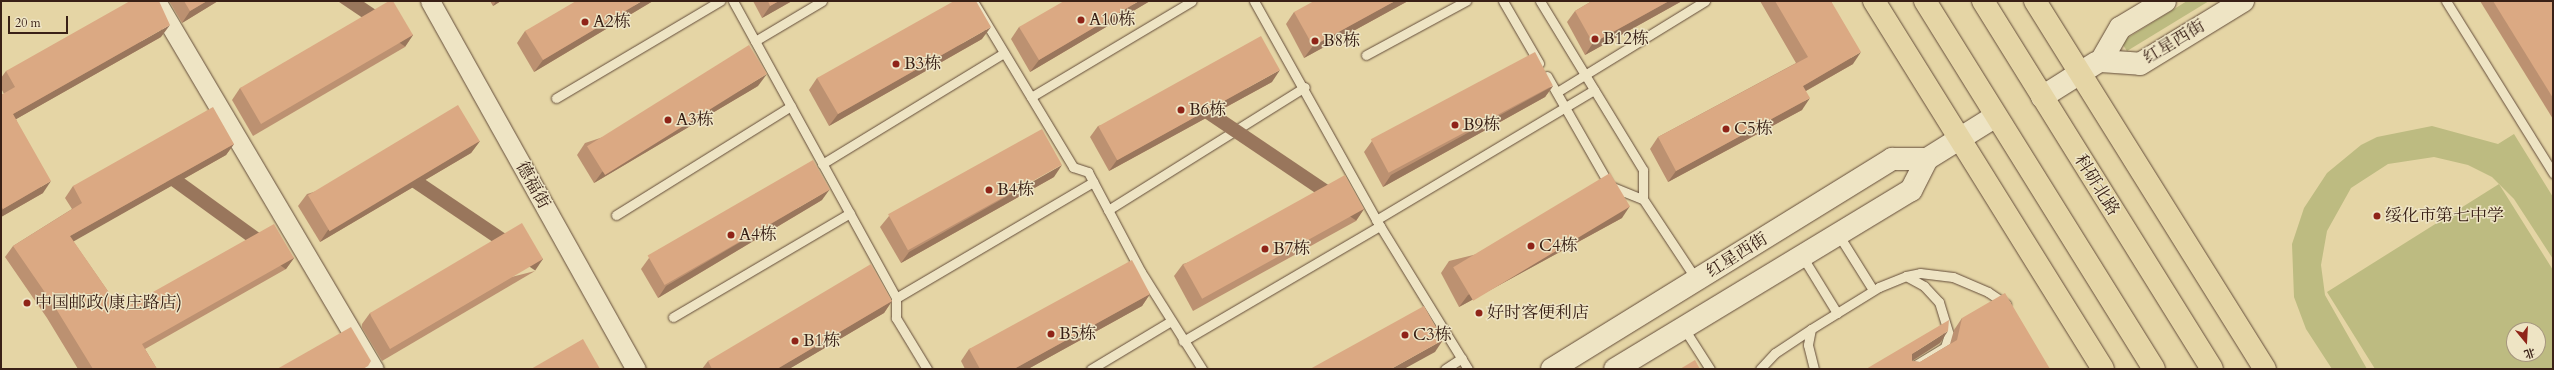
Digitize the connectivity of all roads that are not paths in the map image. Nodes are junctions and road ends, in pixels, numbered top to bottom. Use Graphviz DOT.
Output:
graph roads {
  1 [pos="156,1"];
  2 [pos="430,1"];
  3 [pos="720,1"];
  4 [pos="733,1"];
  5 [pos="822,1"];
  6 [pos="973,1"];
  7 [pos="1192,1"];
  8 [pos="1254,1"];
  9 [pos="1466,1"];
  10 [pos="1503,1"];
  11 [pos="1540,1"];
  12 [pos="1706,1"];
  13 [pos="1874,1"];
  14 [pos="1925,1"];
  15 [pos="1983,1"];
  16 [pos="2035,1"];
  17 [pos="2165,1"];
  18 [pos="2243,1"];
  19 [pos="2446,1"];
  20 [pos="755,41"];
  21 [pos="1004,53"];
  22 [pos="1366,56"];
  23 [pos="2101,61"];
  24 [pos="2080,73"];
  25 [pos="1585,74"];
  26 [pos="1305,87"];
  27 [pos="1594,90"];
  28 [pos="1557,92"];
  29 [pos="1031,97"];
  30 [pos="2042,97"];
  31 [pos="556,98"];
  32 [pos="791,106"];
  33 [pos="1566,109"];
  34 [pos="1996,116"];
  35 [pos="1960,139"];
  36 [pos="1927,159"];
  37 [pos="822,164"];
  38 [pos="2553,173"];
  39 [pos="1094,182"];
  40 [pos="1643,199"];
  41 [pos="1108,210"];
  42 [pos="850,213"];
  43 [pos="616,215"];
  44 [pos="1378,223"];
  45 [pos="1838,234"];
  46 [pos="1802,256"];
  47 [pos="1906,276"];
  48 [pos="1696,279"];
  49 [pos="1873,290"];
  50 [pos="896,298"];
  51 [pos="1715,308"];
  52 [pos="1837,313"];
  53 [pos="2014,315"];
  54 [pos="673,317"];
  55 [pos="1171,321"];
  56 [pos="1683,327"];
  57 [pos="1811,329"];
  58 [pos="1183,341"];
  59 [pos="1462,358"];
  60 [pos="374,369"];
  61 [pos="636,369"];
  62 [pos="927,369"];
  63 [pos="1091,369"];
  64 [pos="1202,369"];
  65 [pos="1445,369"];
  66 [pos="1468,369"];
  67 [pos="1552,369"];
  68 [pos="1615,369"];
  69 [pos="1710,369"];
  70 [pos="1760,369"];
  71 [pos="1814,369"];
  72 [pos="1909,369"];
  73 [pos="2103,369"];
  74 [pos="2154,369"];
  75 [pos="2212,369"];
  76 [pos="2265,369"];
  1 -- 60 [label="street"];
  2 -- 61 [label="street, 德福街"];
  3 -- 31 [label="lane"];
  4 -- 20 [label="lane"];
  5 -- 20 [label="lane"];
  6 -- 21 [label="lane"];
  7 -- 29 [label="lane"];
  8 -- 26 [label="lane"];
  9 -- 22 [label="lane"];
  10 -- 28 [label="lane"];
  11 -- 25 [label="lane"];
  12 -- 25 [label="lane"];
  13 -- 35 [label="main road"];
  14 -- 34 [label="main road"];
  15 -- 30 [label="main road, 科研北路"];
  16 -- 24 [label="main road"];
  17 -- 23 [label="main road"];
  18 -- 23 [label="main road, 红星西街"];
  19 -- 38 [label="lane"];
  20 -- 32 [label="lane"];
  21 -- 29 [label="lane"];
  21 -- 37 [label="lane"];
  23 -- 24 [label="main road"];
  24 -- 30 [label="main road"];
  24 -- 76 [label="main road"];
  25 -- 27 [label="lane"];
  25 -- 28 [label="lane"];
  26 -- 41 [label="lane"];
  26 -- 44 [label="lane"];
  27 -- 33 [label="lane"];
  27 -- 40 [label="lane"];
  28 -- 33 [label="lane"];
  29 -- 39 [label="lane"];
  30 -- 75 [label="main road, 科研北路"];
  32 -- 37 [label="lane"];
  32 -- 43 [label="lane"];
  33 -- 40 [label="lane"];
  33 -- 44 [label="lane"];
  34 -- 35 [label="main road"];
  34 -- 74 [label="main road"];
  35 -- 36 [label="main road"];
  35 -- 73 [label="main road"];
  36 -- 45 [label="main road, 红星西街"];
  36 -- 48 [label="main road, 红星西街"];
  37 -- 42 [label="lane"];
  39 -- 41 [label="lane"];
  39 -- 50 [label="lane"];
  40 -- 48 [label="lane"];
  41 -- 55 [label="lane"];
  42 -- 50 [label="lane"];
  42 -- 54 [label="lane"];
  44 -- 58 [label="lane"];
  44 -- 59 [label="lane"];
  45 -- 46 [label="main road, 红星西街"];
  45 -- 49 [label="lane"];
  46 -- 51 [label="main road, 红星西街"];
  46 -- 52 [label="lane"];
  47 -- 49 [label="lane"];
  47 -- 53 [label="lane"];
  47 -- 72 [label="lane"];
  48 -- 51 [label="main road"];
  48 -- 67 [label="main road, 红星西街"];
  49 -- 52 [label="lane"];
  50 -- 62 [label="lane"];
  51 -- 56 [label="main road, 红星西街"];
  52 -- 57 [label="lane"];
  55 -- 58 [label="lane"];
  55 -- 63 [label="lane"];
  56 -- 68 [label="main road, 红星西街"];
  56 -- 69 [label="lane"];
  57 -- 70 [label="lane"];
  57 -- 71 [label="lane"];
  58 -- 64 [label="lane"];
  59 -- 65 [label="lane"];
  59 -- 66 [label="lane"];
}
